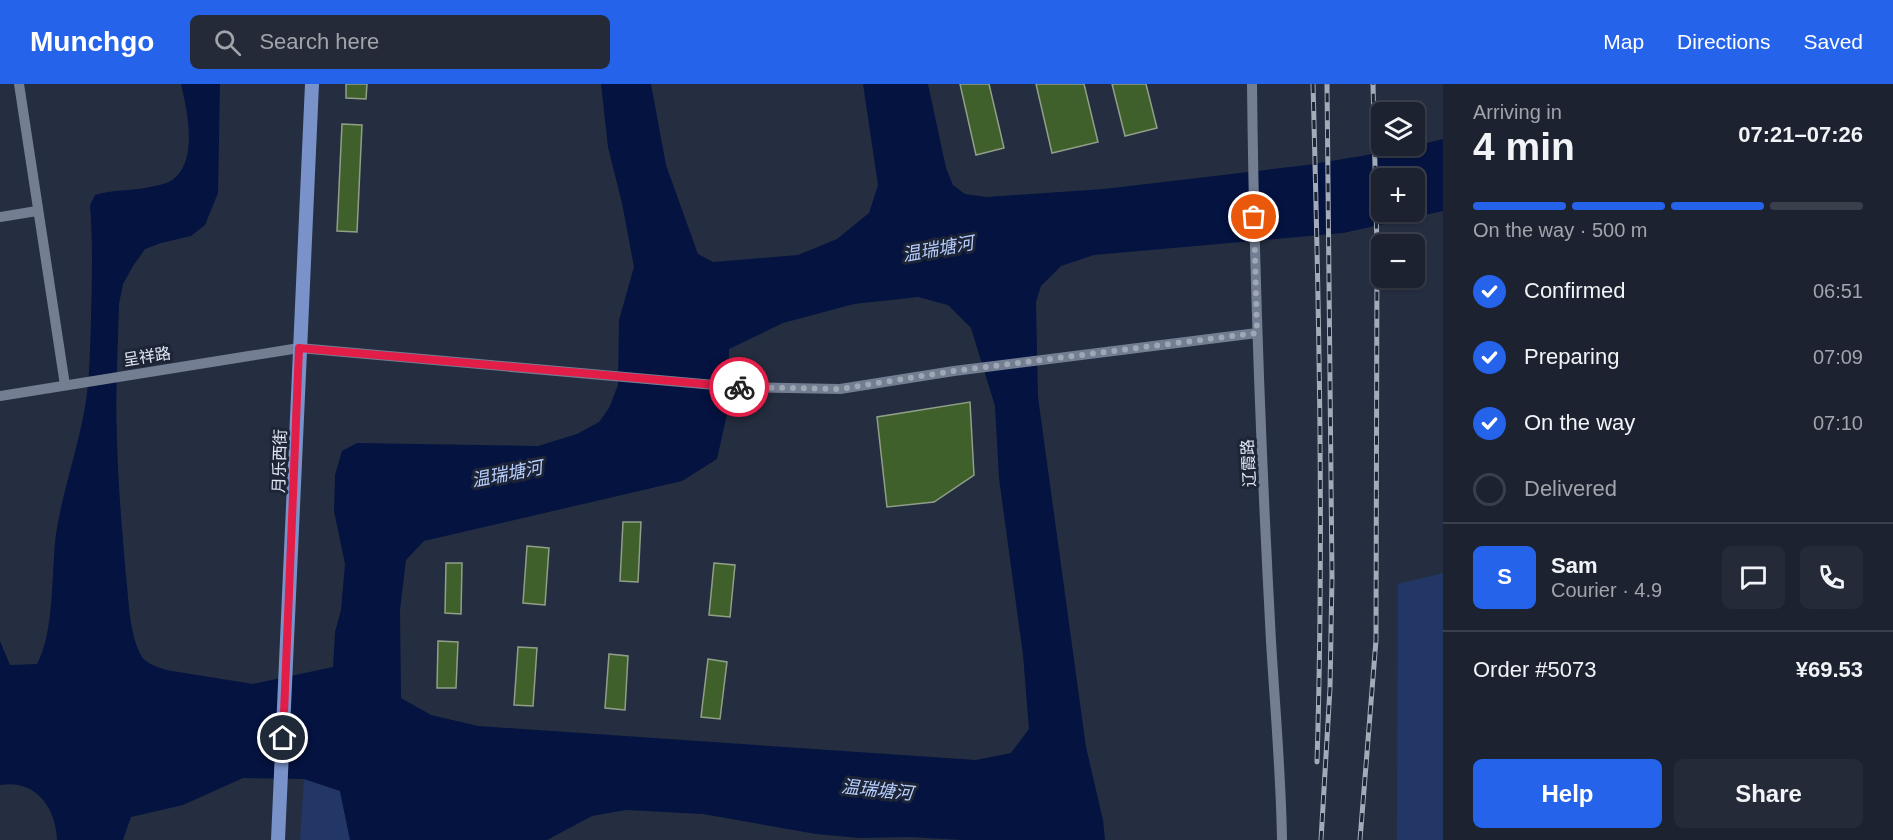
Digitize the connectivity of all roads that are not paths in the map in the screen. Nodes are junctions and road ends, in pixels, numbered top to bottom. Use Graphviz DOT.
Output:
graph roads {
  1 [pos="19,84"];
  2 [pos="312,84"];
  3 [pos="1252,84"];
  4 [pos="37,211"];
  5 [pos="0,217"];
  6 [pos="1257,333"];
  7 [pos="299,348"];
  8 [pos="65,385"];
  9 [pos="0,396"];
  10 [pos="278,834"];
  11 [pos="1282,840"];
  1 -- 4 [label="street"];
  2 -- 7 [label="main road, 月乐西街"];
  3 -- 6 [label="street, 辽霞路"];
  4 -- 5 [label="street"];
  4 -- 8 [label="street"];
  6 -- 7 [label="street, 呈祥路"];
  6 -- 11 [label="street, 辽霞路"];
  7 -- 8 [label="street, 呈祥路"];
  7 -- 10 [label="main road, 月乐西街"];
  8 -- 9 [label="street, 呈祥路"];
}
